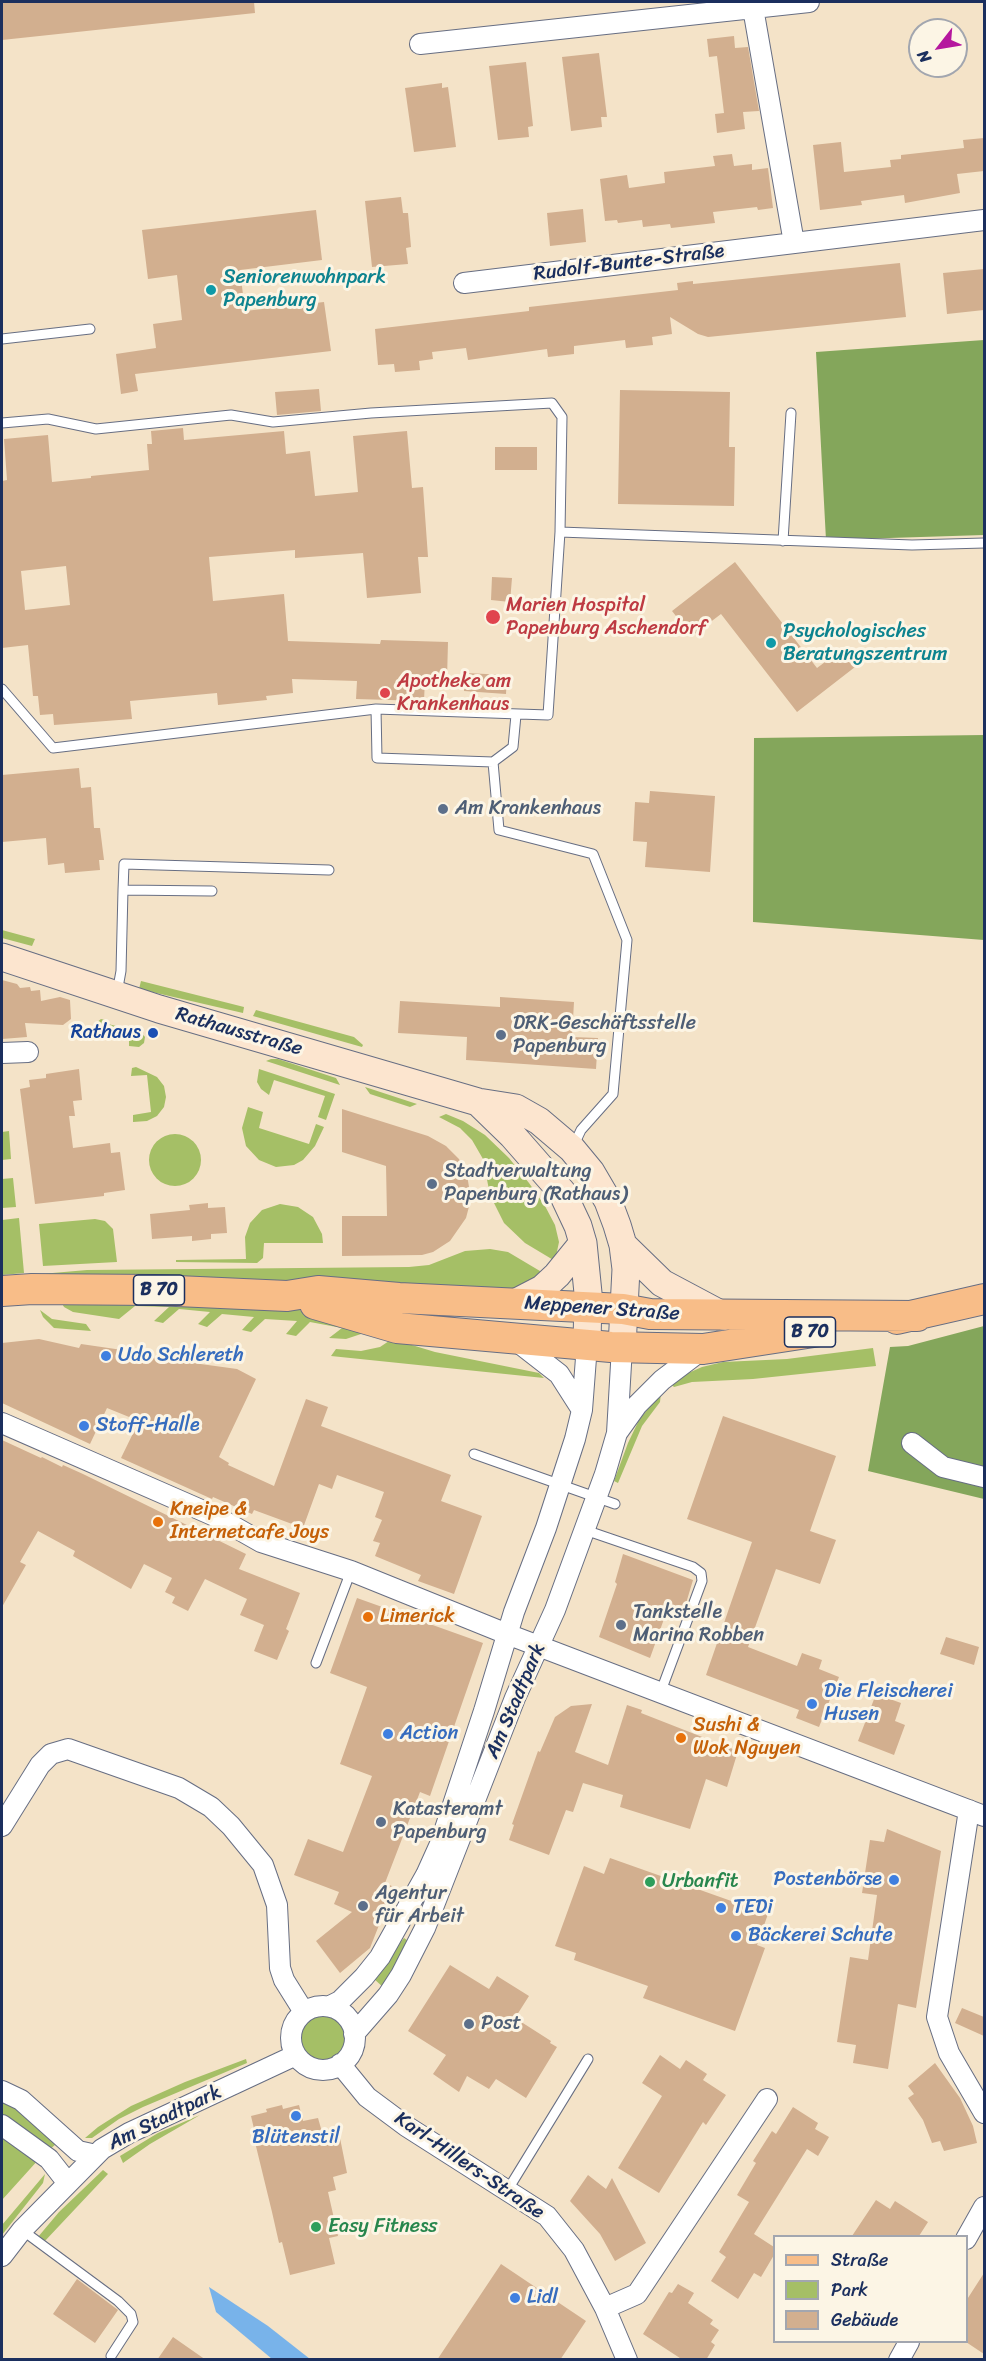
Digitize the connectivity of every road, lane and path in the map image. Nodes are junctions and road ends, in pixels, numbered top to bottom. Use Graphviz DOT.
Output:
graph roads {
  1 [pos="809,2"];
  2 [pos="760,5"];
  3 [pos="420,44"];
  4 [pos="984,220"];
  5 [pos="794,243"];
  6 [pos="464,283"];
  7 [pos="90,329"];
  8 [pos="2,339"];
  9 [pos="791,413"];
  10 [pos="2,423"];
  11 [pos="560,532"];
  12 [pos="783,541"];
  13 [pos="984,543"];
  14 [pos="2,689"];
  15 [pos="376,709"];
  16 [pos="516,715"];
  17 [pos="493,762"];
  18 [pos="329,870"];
  19 [pos="123,890"];
  20 [pos="212,891"];
  21 [pos="2,957"];
  22 [pos="116,995"];
  23 [pos="28,1052"];
  24 [pos="2,1053"];
  25 [pos="478,1102"];
  26 [pos="572,1149"];
  27 [pos="583,1243"];
  28 [pos="623,1245"];
  29 [pos="2,1291"];
  30 [pos="287,1296"];
  31 [pos="984,1299"];
  32 [pos="513,1304"];
  33 [pos="588,1307"];
  34 [pos="623,1309"];
  35 [pos="725,1316"];
  36 [pos="917,1316"];
  37 [pos="514,1339"];
  38 [pos="587,1345"];
  39 [pos="622,1347"];
  40 [pos="703,1349"];
  41 [pos="582,1410"];
  42 [pos="2,1423"];
  43 [pos="617,1433"];
  44 [pos="912,1443"];
  45 [pos="474,1454"];
  46 [pos="984,1477"];
  47 [pos="561,1484"];
  48 [pos="606,1501"];
  49 [pos="585,1530"];
  50 [pos="351,1571"];
  51 [pos="507,1634"];
  52 [pos="539,1646"];
  53 [pos="316,1663"];
  54 [pos="661,1691"];
  55 [pos="976,1813"];
  56 [pos="2,1826"];
  57 [pos="330,2006"];
  58 [pos="303,2012"];
  59 [pos="354,2034"];
  60 [pos="296,2055"];
  61 [pos="588,2059"];
  62 [pos="340,2064"];
  63 [pos="2,2091"];
  64 [pos="767,2099"];
  65 [pos="984,2113"];
  66 [pos="2,2125"];
  67 [pos="96,2155"];
  68 [pos="67,2182"];
  69 [pos="507,2191"];
  70 [pos="984,2207"];
  71 [pos="21,2230"];
  72 [pos="968,2235"];
  73 [pos="2,2256"];
  74 [pos="605,2308"];
  75 [pos="908,2343"];
  76 [pos="111,2356"];
  77 [pos="627,2360"];
  78 [pos="899,2360"];
  1 -- 2 [label="street"];
  2 -- 3 [label="street"];
  2 -- 5 [label="street"];
  4 -- 5 [label="street, Rudolf-Bunte-Straße"];
  5 -- 6 [label="street, Rudolf-Bunte-Straße"];
  7 -- 8 [label="lane"];
  9 -- 12 [label="lane"];
  10 -- 11 [label="lane"];
  11 -- 12 [label="lane"];
  11 -- 16 [label="lane"];
  12 -- 13 [label="lane"];
  14 -- 15 [label="lane"];
  15 -- 16 [label="lane"];
  15 -- 17 [label="lane"];
  16 -- 17 [label="lane"];
  17 -- 26 [label="lane"];
  18 -- 19 [label="lane"];
  19 -- 20 [label="lane"];
  19 -- 22 [label="lane"];
  21 -- 22 [label="street, Rathausstraße"];
  22 -- 25 [label="street, Rathausstraße"];
  23 -- 24 [label="street"];
  25 -- 26 [label="street, Rathausstraße"];
  25 -- 27 [label="street, Rathausstraße"];
  26 -- 28 [label="street, Rathausstraße"];
  27 -- 32 [label="street"];
  27 -- 33 [label="street, Rathausstraße"];
  28 -- 34 [label="street, Rathausstraße"];
  28 -- 35 [label="street, B 70"];
  29 -- 30 [label="main road, Meppener Straße / B 70"];
  30 -- 32 [label="main road, Meppener Straße / B 70"];
  30 -- 37 [label="main road, Meppener Straße / B 70"];
  31 -- 36 [label="main road, Meppener Straße / B 70"];
  32 -- 33 [label="main road, Meppener Straße / B 70"];
  33 -- 34 [label="main road, Meppener Straße / B 70"];
  33 -- 38 [label="street, Am Stadtpark"];
  34 -- 35 [label="main road, Meppener Straße / B 70"];
  34 -- 39 [label="street, Rathausstraße"];
  35 -- 36 [label="main road, Meppener Straße / B 70"];
  36 -- 40 [label="main road, Meppener Straße / B 70"];
  37 -- 38 [label="main road, Meppener Straße / B 70"];
  37 -- 41 [label="street"];
  38 -- 39 [label="main road, Meppener Straße / B 70"];
  38 -- 41 [label="street, Am Stadtpark"];
  39 -- 40 [label="main road, Meppener Straße / B 70"];
  39 -- 43 [label="street, Am Stadtpark"];
  40 -- 43 [label="street, Meppener Straße / B 70"];
  41 -- 47 [label="street, Am Stadtpark"];
  42 -- 50 [label="street"];
  43 -- 48 [label="street, Am Stadtpark"];
  44 -- 46 [label="street"];
  45 -- 47 [label="lane"];
  47 -- 48 [label="lane"];
  47 -- 51 [label="street, Am Stadtpark"];
  48 -- 49 [label="street, Am Stadtpark"];
  49 -- 52 [label="street, Am Stadtpark"];
  49 -- 54 [label="lane"];
  50 -- 51 [label="street"];
  50 -- 53 [label="lane"];
  51 -- 52 [label="street"];
  51 -- 57 [label="street, Am Stadtpark"];
  52 -- 54 [label="street"];
  52 -- 59 [label="street, Am Stadtpark"];
  54 -- 55 [label="street"];
  55 -- 65 [label="street"];
  56 -- 58 [label="street"];
  57 -- 58 [label="street"];
  57 -- 59 [label="street"];
  58 -- 60 [label="street"];
  59 -- 62 [label="street"];
  60 -- 62 [label="street"];
  60 -- 67 [label="street, Am Stadtpark"];
  61 -- 69 [label="lane"];
  62 -- 69 [label="street, Karl-Hillers-Straße"];
  63 -- 67 [label="street"];
  64 -- 74 [label="street"];
  66 -- 68 [label="street"];
  67 -- 68 [label="street, Am Stadtpark"];
  68 -- 71 [label="street, Am Stadtpark"];
  69 -- 74 [label="street, Karl-Hillers-Straße"];
  70 -- 72 [label="street"];
  71 -- 73 [label="street, Am Stadtpark"];
  71 -- 76 [label="lane"];
  74 -- 77 [label="street, Karl-Hillers-Straße"];
  75 -- 78 [label="street"];
}
